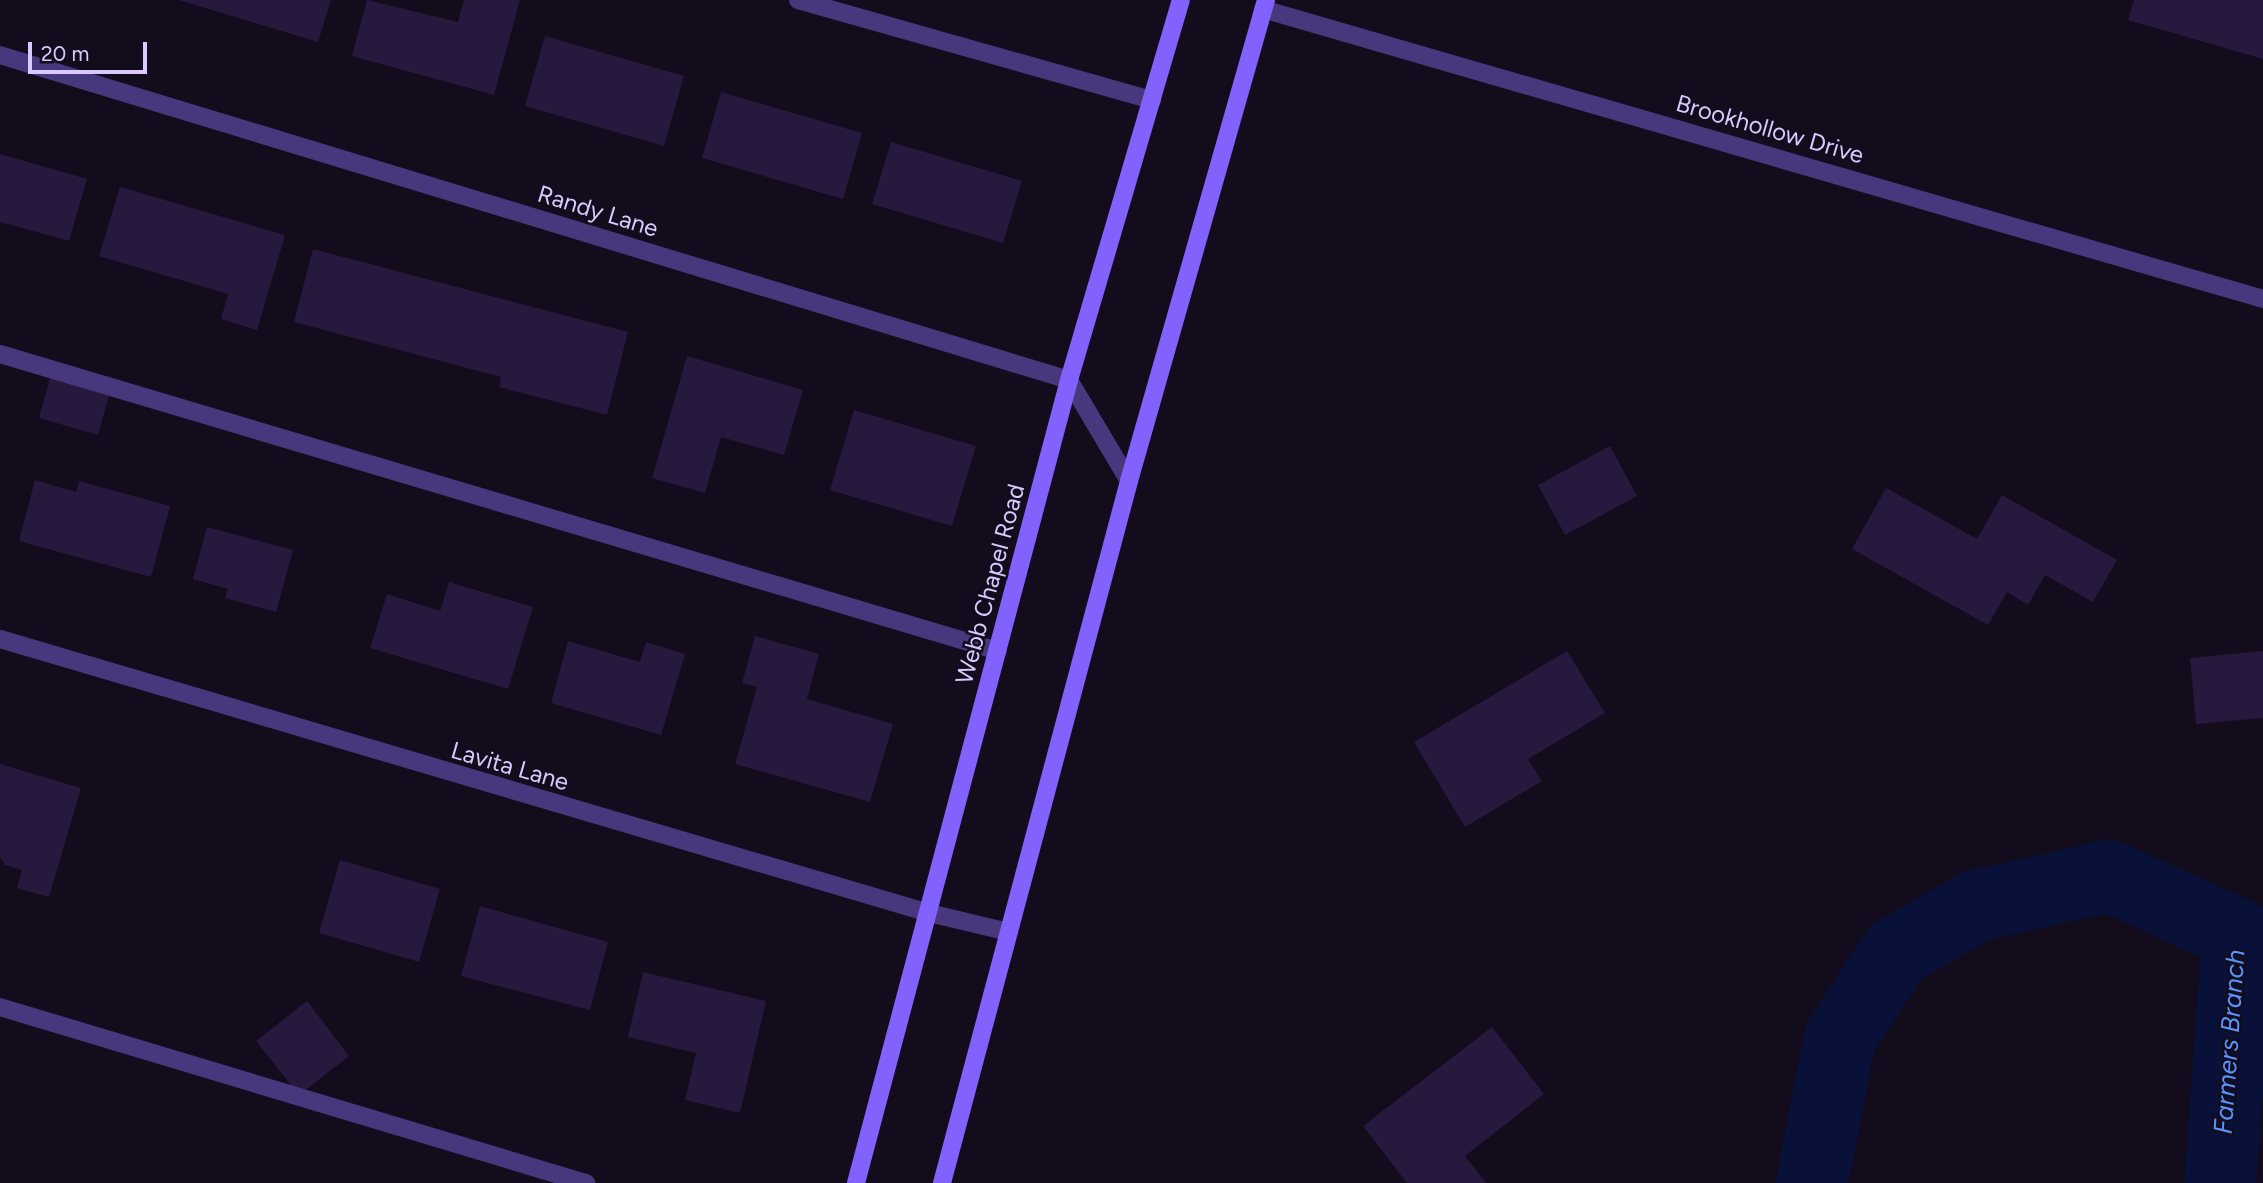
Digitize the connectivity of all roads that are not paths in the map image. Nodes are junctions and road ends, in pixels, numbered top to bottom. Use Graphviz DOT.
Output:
graph roads {
  1 [pos="798,0"];
  2 [pos="1181,0"];
  3 [pos="1264,5"];
  4 [pos="0,55"];
  5 [pos="1152,100"];
  6 [pos="2263,299"];
  7 [pos="0,355"];
  8 [pos="1069,380"];
  9 [pos="1129,481"];
  10 [pos="0,639"];
  11 [pos="998,651"];
  12 [pos="929,914"];
  13 [pos="1009,932"];
  14 [pos="0,1007"];
  15 [pos="586,1183"];
  16 [pos="856,1183"];
  17 [pos="942,1183"];
  1 -- 5 [label="street"];
  2 -- 5 [label="main road, Webb Chapel Road"];
  3 -- 6 [label="street, Brookhollow Drive"];
  3 -- 9 [label="main road"];
  4 -- 8 [label="street, Randy Lane"];
  5 -- 8 [label="main road, Webb Chapel Road"];
  7 -- 11 [label="street"];
  8 -- 9 [label="street"];
  8 -- 11 [label="main road, Webb Chapel Road"];
  9 -- 13 [label="main road"];
  10 -- 12 [label="street, Lavita Lane"];
  11 -- 12 [label="main road, Webb Chapel Road"];
  12 -- 13 [label="street, Lavita Lane"];
  12 -- 16 [label="main road, Webb Chapel Road"];
  13 -- 17 [label="main road"];
  14 -- 15 [label="street"];
}
